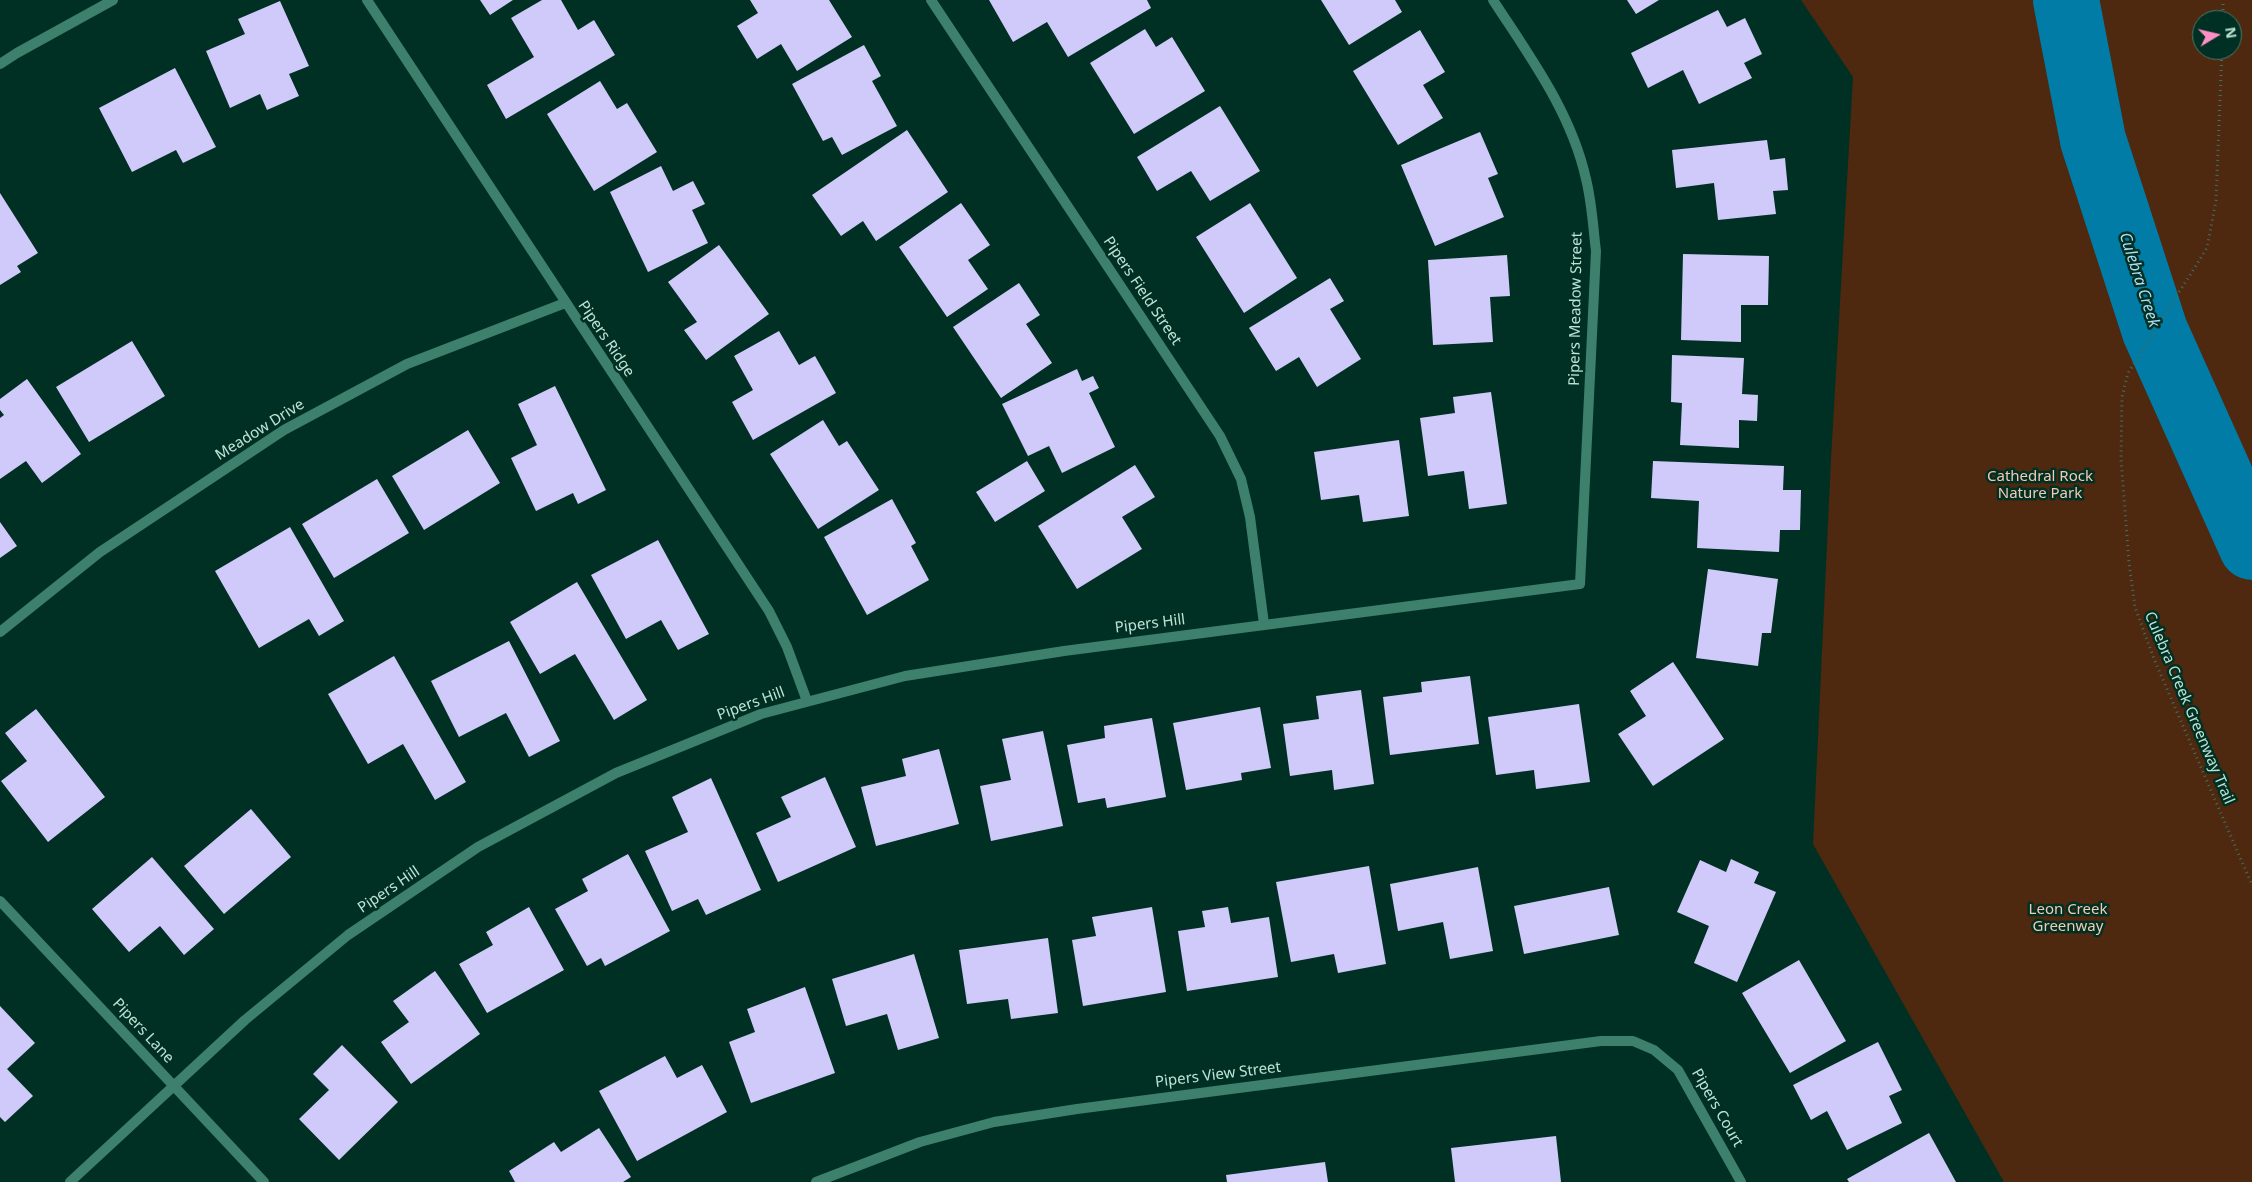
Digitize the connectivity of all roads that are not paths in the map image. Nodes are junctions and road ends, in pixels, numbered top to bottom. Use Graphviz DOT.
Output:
graph roads {
  1 [pos="113,0"];
  2 [pos="367,0"];
  3 [pos="931,0"];
  4 [pos="1493,0"];
  5 [pos="0,64"];
  6 [pos="565,303"];
  7 [pos="1580,584"];
  8 [pos="1264,624"];
  9 [pos="0,632"];
  10 [pos="807,701"];
  11 [pos="0,901"];
  12 [pos="1633,1041"];
  13 [pos="174,1085"];
  14 [pos="70,1182"];
  15 [pos="264,1182"];
  16 [pos="816,1182"];
  17 [pos="1742,1182"];
  1 -- 5 [label="street"];
  2 -- 6 [label="street, Pipers Ridge"];
  3 -- 8 [label="street, Pipers Field Street"];
  4 -- 7 [label="street, Pipers Meadow Street"];
  6 -- 9 [label="street, Meadow Drive"];
  6 -- 10 [label="street, Pipers Ridge"];
  7 -- 8 [label="street, Pipers Hill"];
  8 -- 10 [label="street, Pipers Hill"];
  10 -- 13 [label="street, Pipers Hill"];
  11 -- 13 [label="street, Pipers Lane"];
  12 -- 16 [label="street, Pipers View Street"];
  12 -- 17 [label="street, Pipers Court"];
  13 -- 14 [label="street, Pipers Hill"];
  13 -- 15 [label="street, Pipers Lane"];
}
